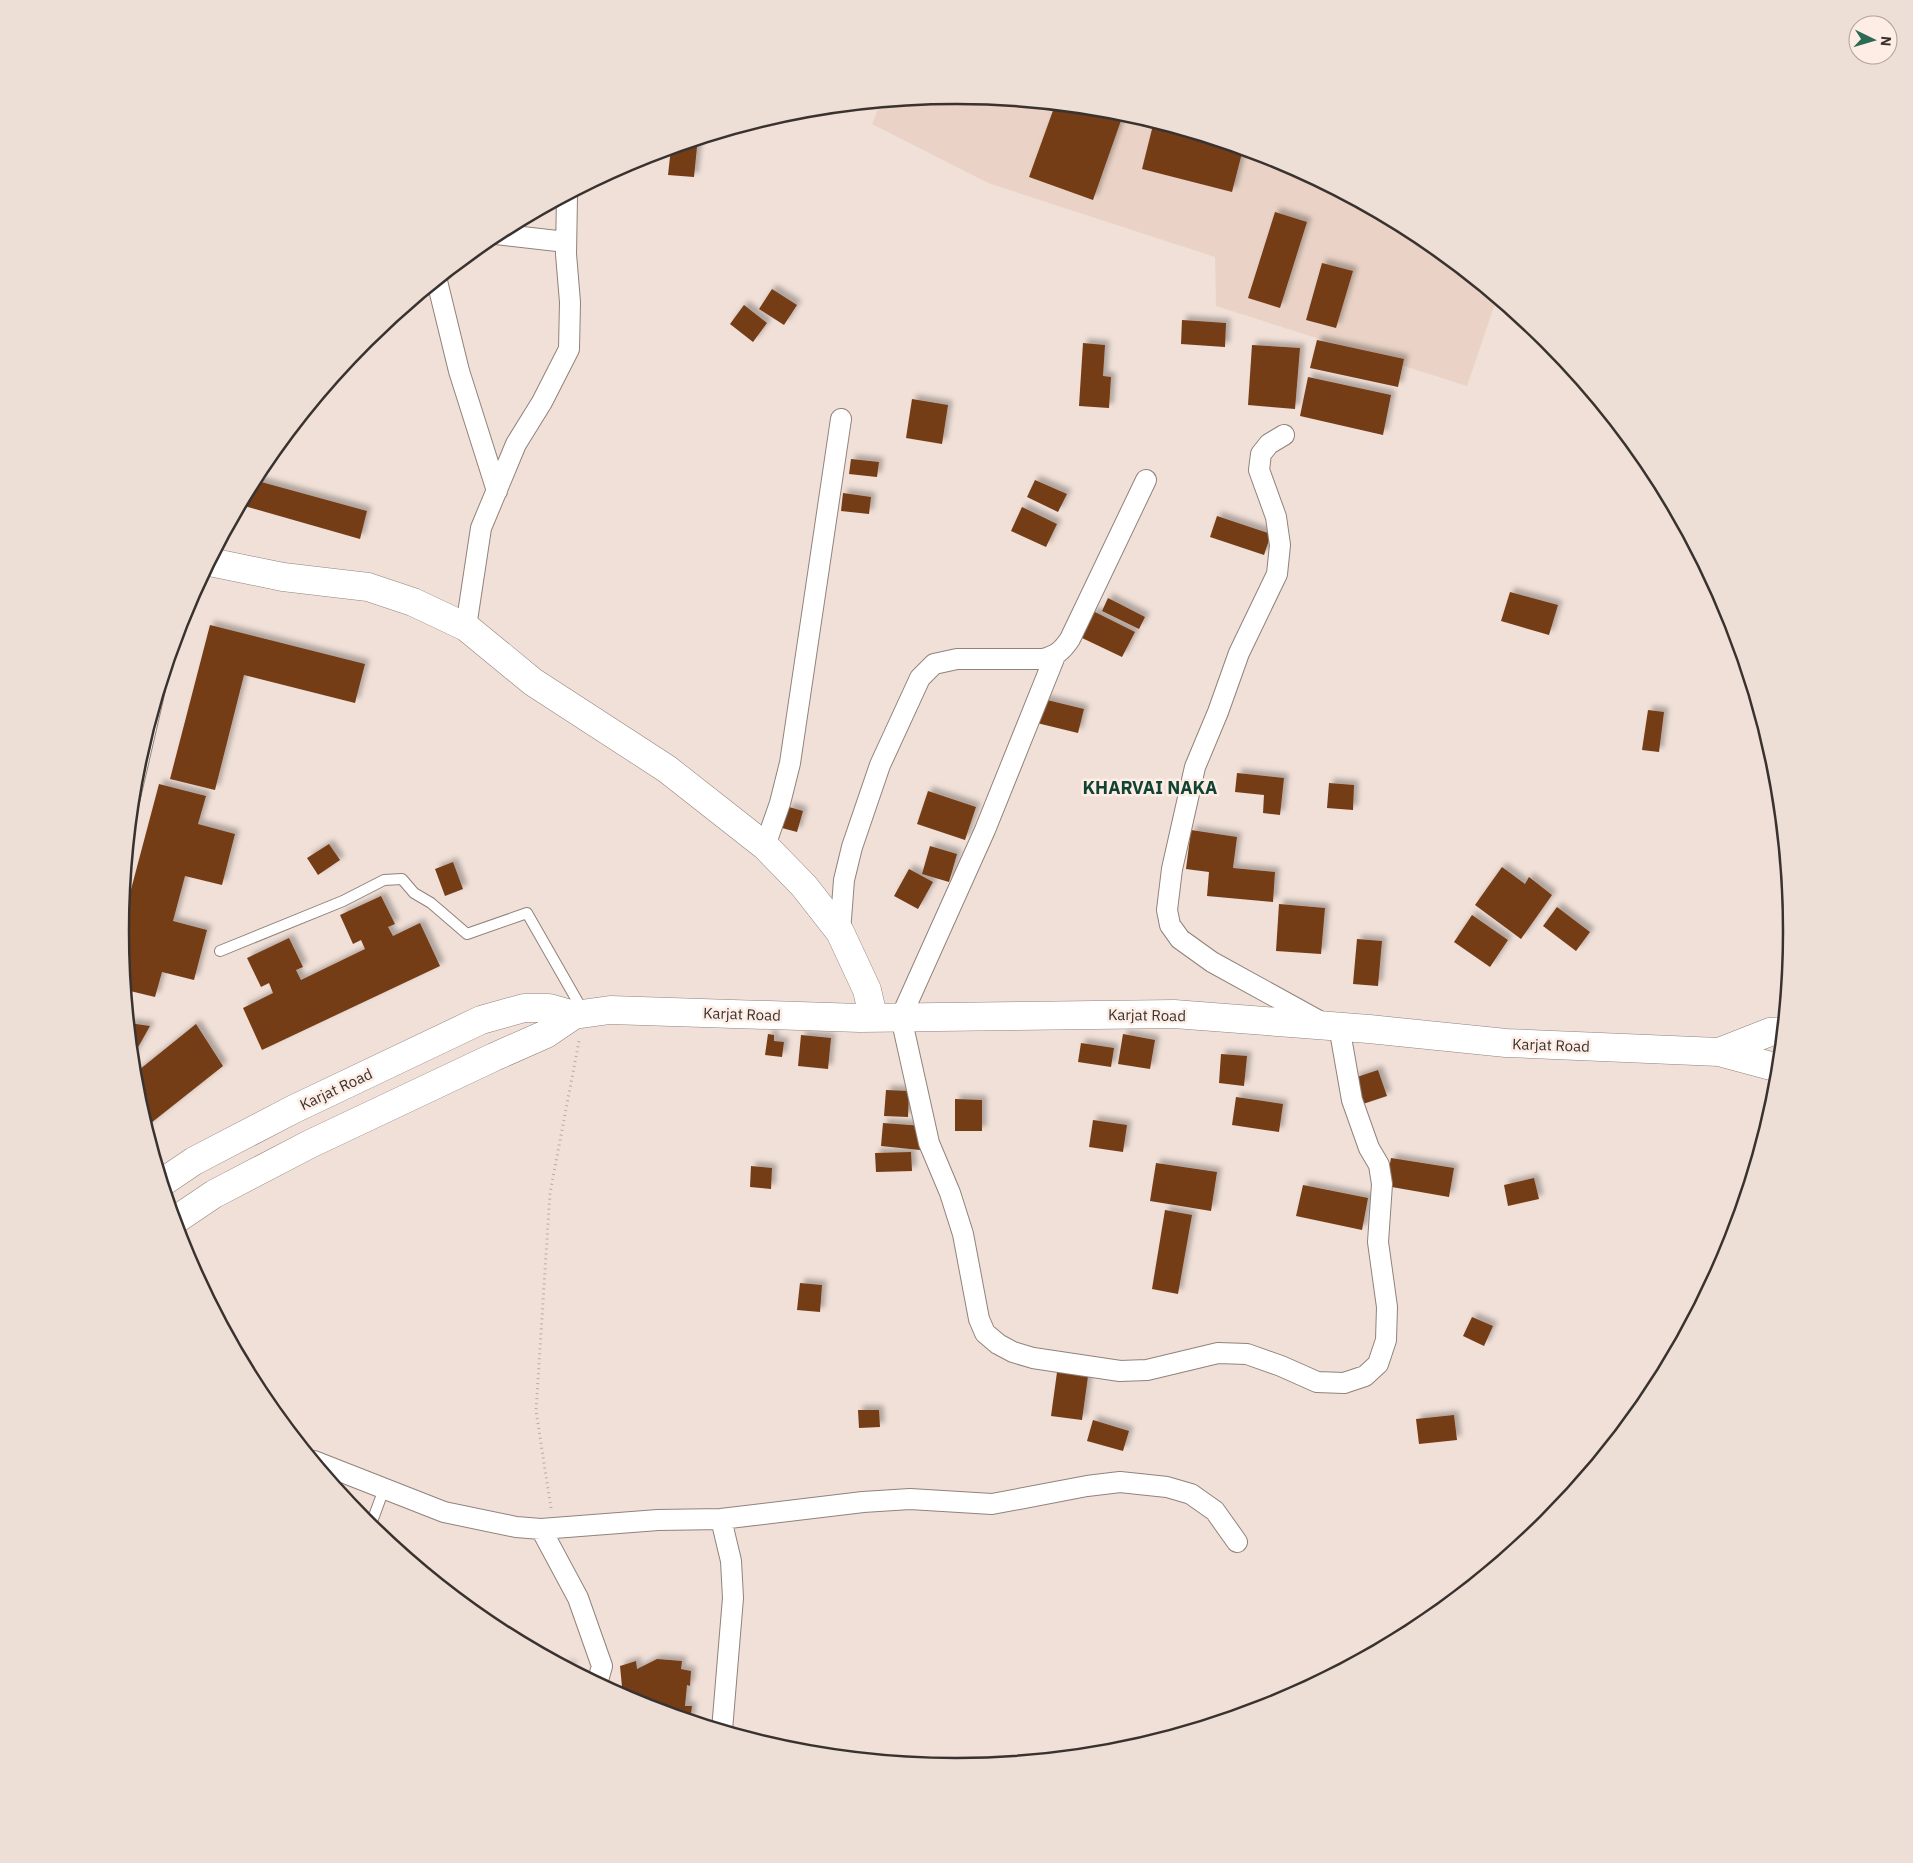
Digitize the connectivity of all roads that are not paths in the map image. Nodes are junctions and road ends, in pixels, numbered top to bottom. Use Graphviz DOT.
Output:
graph roads {
  1 [pos="567,202"];
  2 [pos="509,236"];
  3 [pos="566,242"];
  4 [pos="438,287"];
  5 [pos="841,419"];
  6 [pos="1284,435"];
  7 [pos="1146,480"];
  8 [pos="497,491"];
  9 [pos="215,563"];
  10 [pos="466,626"];
  11 [pos="1055,656"];
  12 [pos="765,846"];
  13 [pos="840,932"];
  14 [pos="220,951"];
  15 [pos="579,1014"];
  16 [pos="873,1016"];
  17 [pos="901,1017"];
  18 [pos="1333,1026"];
  19 [pos="1778,1031"];
  20 [pos="1720,1052"];
  21 [pos="1773,1066"];
  22 [pos="167,1179"];
  23 [pos="180,1217"];
  24 [pos="324,1465"];
  25 [pos="384,1489"];
  26 [pos="373,1519"];
  27 [pos="721,1519"];
  28 [pos="548,1529"];
  29 [pos="1237,1542"];
  30 [pos="599,1678"];
  31 [pos="722,1725"];
  1 -- 3 [label="street"];
  2 -- 3 [label="street"];
  3 -- 8 [label="street"];
  4 -- 8 [label="street"];
  5 -- 12 [label="street"];
  6 -- 18 [label="street"];
  7 -- 11 [label="street"];
  8 -- 10 [label="street"];
  9 -- 10 [label="main road"];
  10 -- 12 [label="main road"];
  11 -- 13 [label="street"];
  11 -- 17 [label="street"];
  12 -- 13 [label="main road"];
  13 -- 16 [label="main road"];
  14 -- 15 [label="lane"];
  15 -- 16 [label="main road, Karjat Road"];
  15 -- 22 [label="main road, Karjat Road"];
  15 -- 23 [label="main road, Karjat Road"];
  16 -- 17 [label="main road, Karjat Road"];
  17 -- 18 [label="main road, Karjat Road"];
  17 -- 18 [label="street"];
  18 -- 20 [label="main road, Karjat Road"];
  19 -- 20 [label="main road, Karjat Road"];
  20 -- 21 [label="main road, Karjat Road"];
  24 -- 25 [label="street"];
  25 -- 26 [label="lane"];
  25 -- 28 [label="street"];
  27 -- 28 [label="street"];
  27 -- 29 [label="street"];
  27 -- 31 [label="street"];
  28 -- 30 [label="street"];
}
